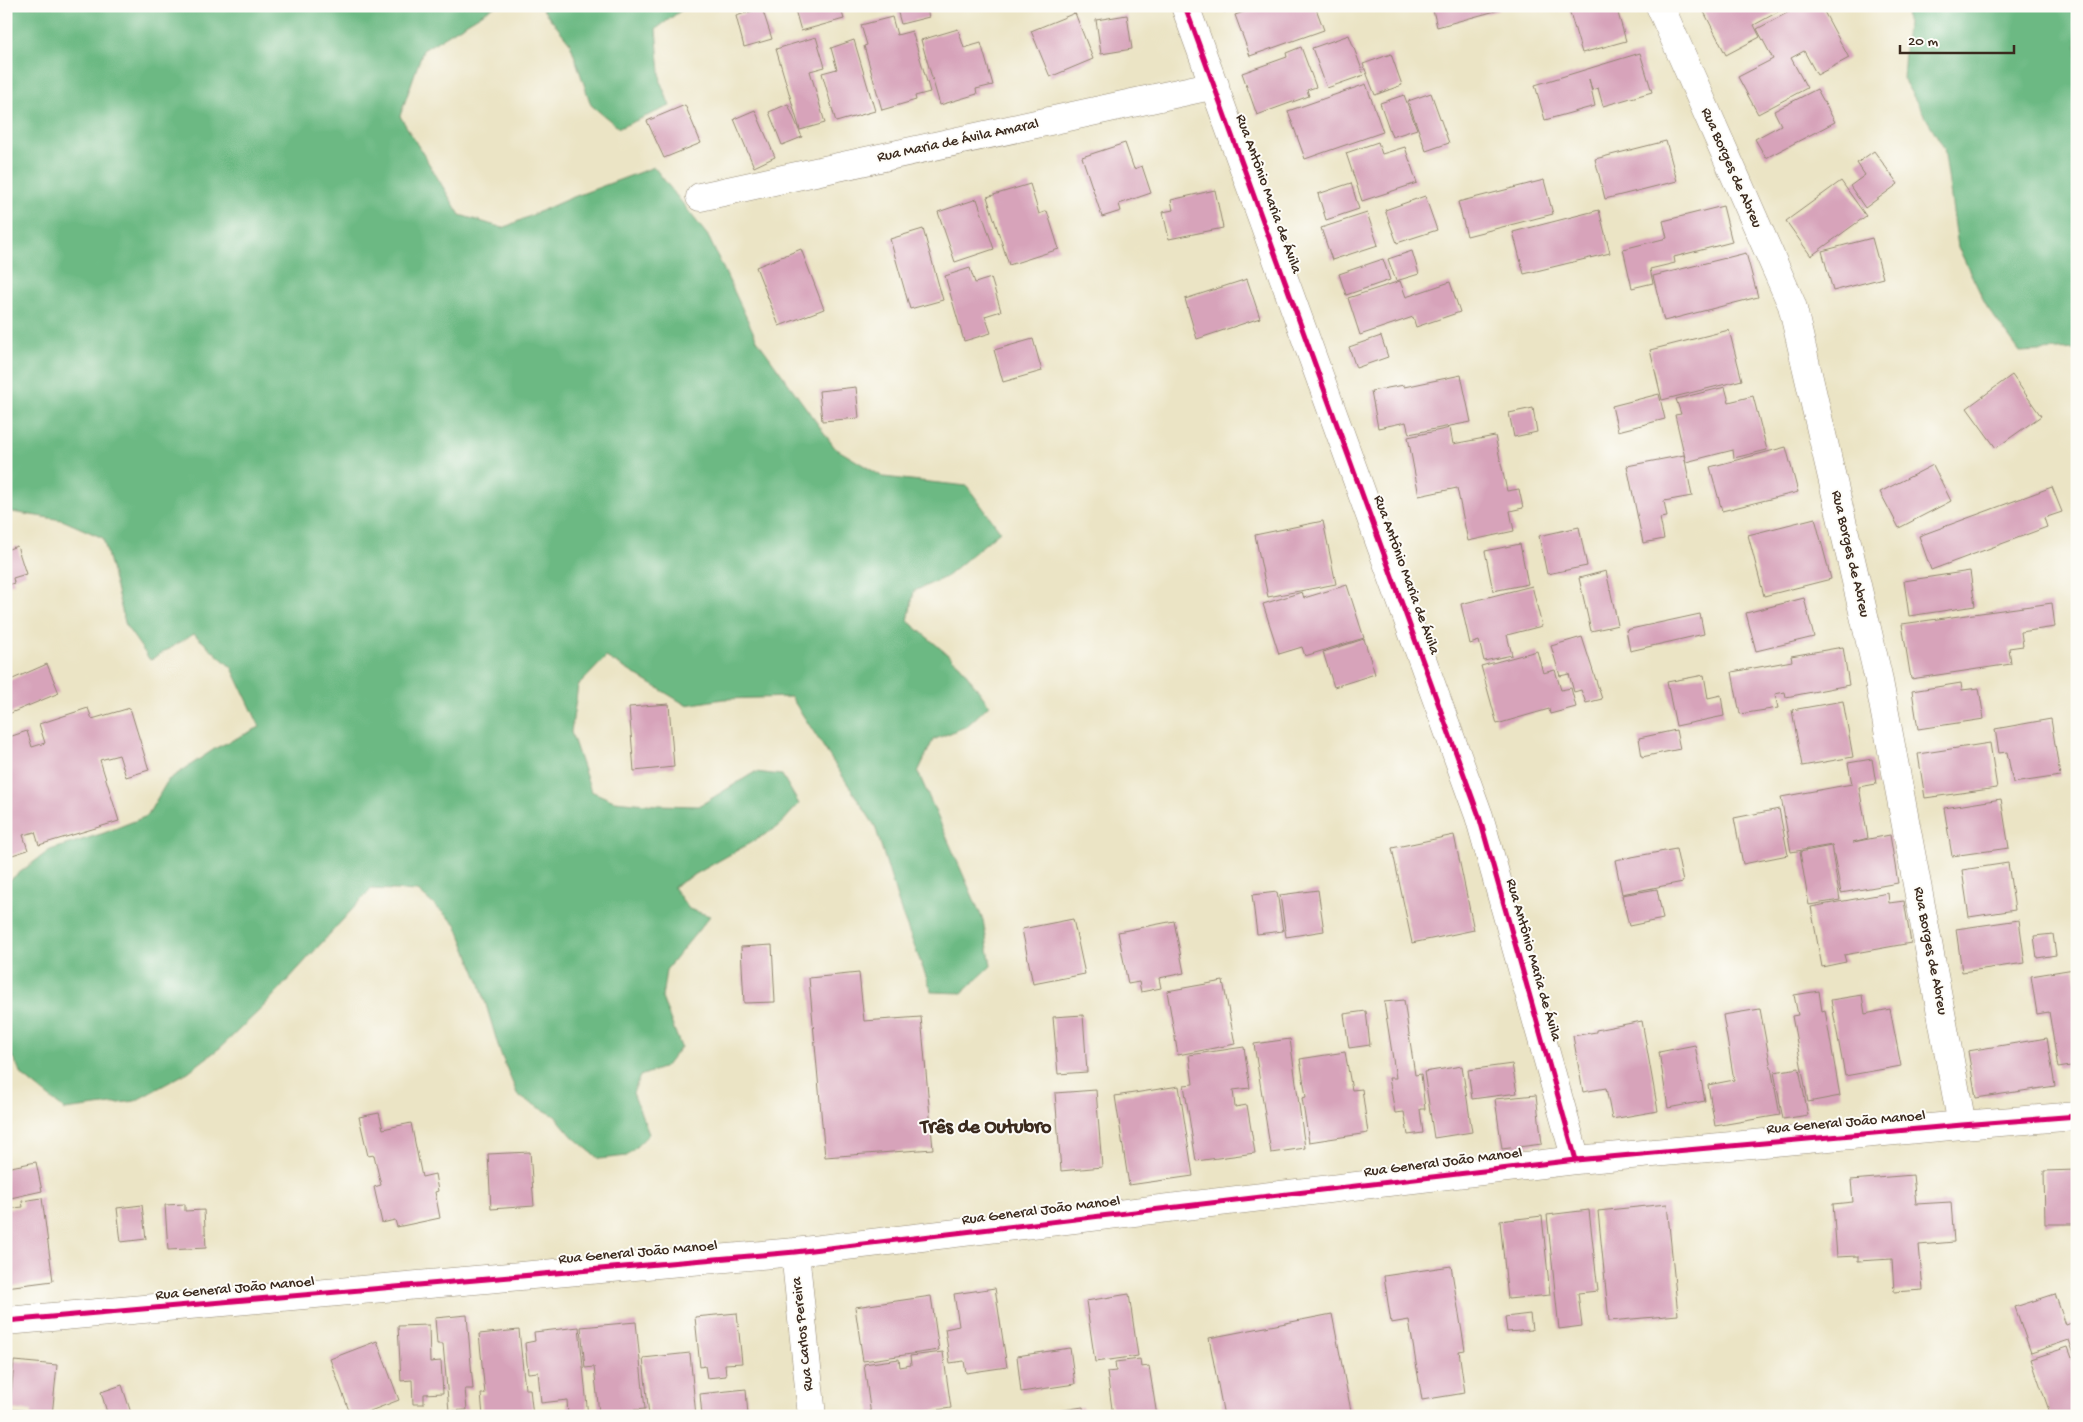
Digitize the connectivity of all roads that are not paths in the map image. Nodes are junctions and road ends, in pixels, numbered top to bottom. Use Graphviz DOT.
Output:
graph roads {
  1 [pos="1186,6"];
  2 [pos="1660,6"];
  3 [pos="1215,85"];
  4 [pos="700,197"];
  5 [pos="2077,1116"];
  6 [pos="1962,1125"];
  7 [pos="1576,1160"];
  8 [pos="795,1252"];
  9 [pos="6,1321"];
  10 [pos="812,1416"];
  1 -- 3 [label="street, Rua Antônio Maria de Ávila"];
  2 -- 6 [label="street, Rua Borges de Abreu"];
  3 -- 4 [label="street, Rua Maria de Ávila Amaral"];
  3 -- 7 [label="street, Rua Antônio Maria de Ávila"];
  5 -- 6 [label="street, Rua General João Manoel"];
  6 -- 7 [label="street, Rua General João Manoel"];
  7 -- 8 [label="street, Rua General João Manoel"];
  8 -- 9 [label="street, Rua General João Manoel"];
  8 -- 10 [label="street, Rua Carlos Pereira"];
}
